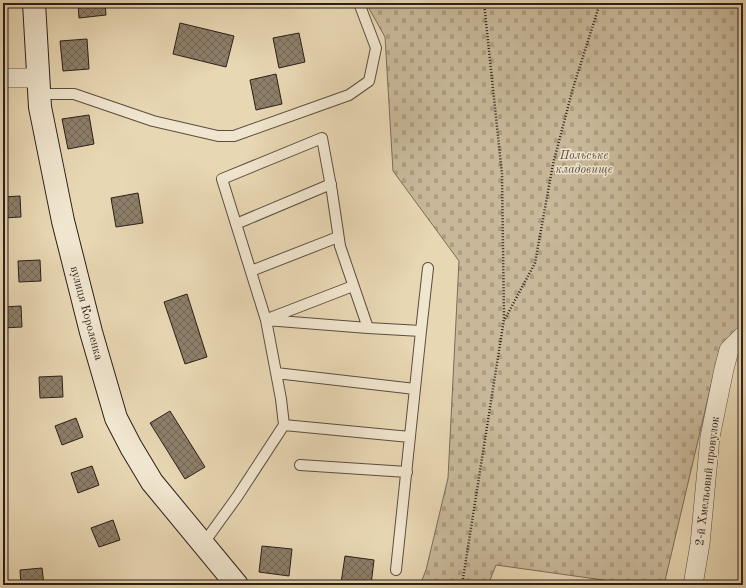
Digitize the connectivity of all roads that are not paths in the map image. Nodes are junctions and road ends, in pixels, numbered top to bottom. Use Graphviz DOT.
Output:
graph roads {
  1 [pos="34,3"];
  2 [pos="359,3"];
  3 [pos="3,78"];
  4 [pos="38,86"];
  5 [pos="331,184"];
  6 [pos="236,224"];
  7 [pos="338,237"];
  8 [pos="428,268"];
  9 [pos="251,271"];
  10 [pos="353,286"];
  11 [pos="266,320"];
  12 [pos="368,328"];
  13 [pos="421,331"];
  14 [pos="743,336"];
  15 [pos="276,373"];
  16 [pos="415,389"];
  17 [pos="284,425"];
  18 [pos="410,437"];
  19 [pos="300,465"];
  20 [pos="407,472"];
  21 [pos="203,544"];
  22 [pos="396,570"];
  23 [pos="230,584"];
  24 [pos="693,585"];
  1 -- 4 [label="street, вулиця Короленка"];
  2 -- 4 [label="lane"];
  3 -- 4 [label="street"];
  4 -- 21 [label="street, вулиця Короленка"];
  5 -- 6 [label="lane"];
  5 -- 6 [label="lane"];
  5 -- 7 [label="lane"];
  6 -- 9 [label="lane"];
  7 -- 9 [label="lane"];
  7 -- 10 [label="lane"];
  8 -- 13 [label="lane"];
  9 -- 11 [label="lane"];
  10 -- 11 [label="lane"];
  10 -- 12 [label="lane"];
  11 -- 12 [label="lane"];
  11 -- 15 [label="lane"];
  12 -- 13 [label="lane"];
  13 -- 16 [label="lane"];
  14 -- 24 [label="street, 2-й Хмельовий провулок"];
  15 -- 16 [label="lane"];
  15 -- 17 [label="lane"];
  16 -- 18 [label="lane"];
  17 -- 18 [label="lane"];
  17 -- 21 [label="lane"];
  18 -- 20 [label="lane"];
  19 -- 20 [label="lane"];
  20 -- 22 [label="lane"];
  21 -- 23 [label="street, вулиця Короленка"];
}
